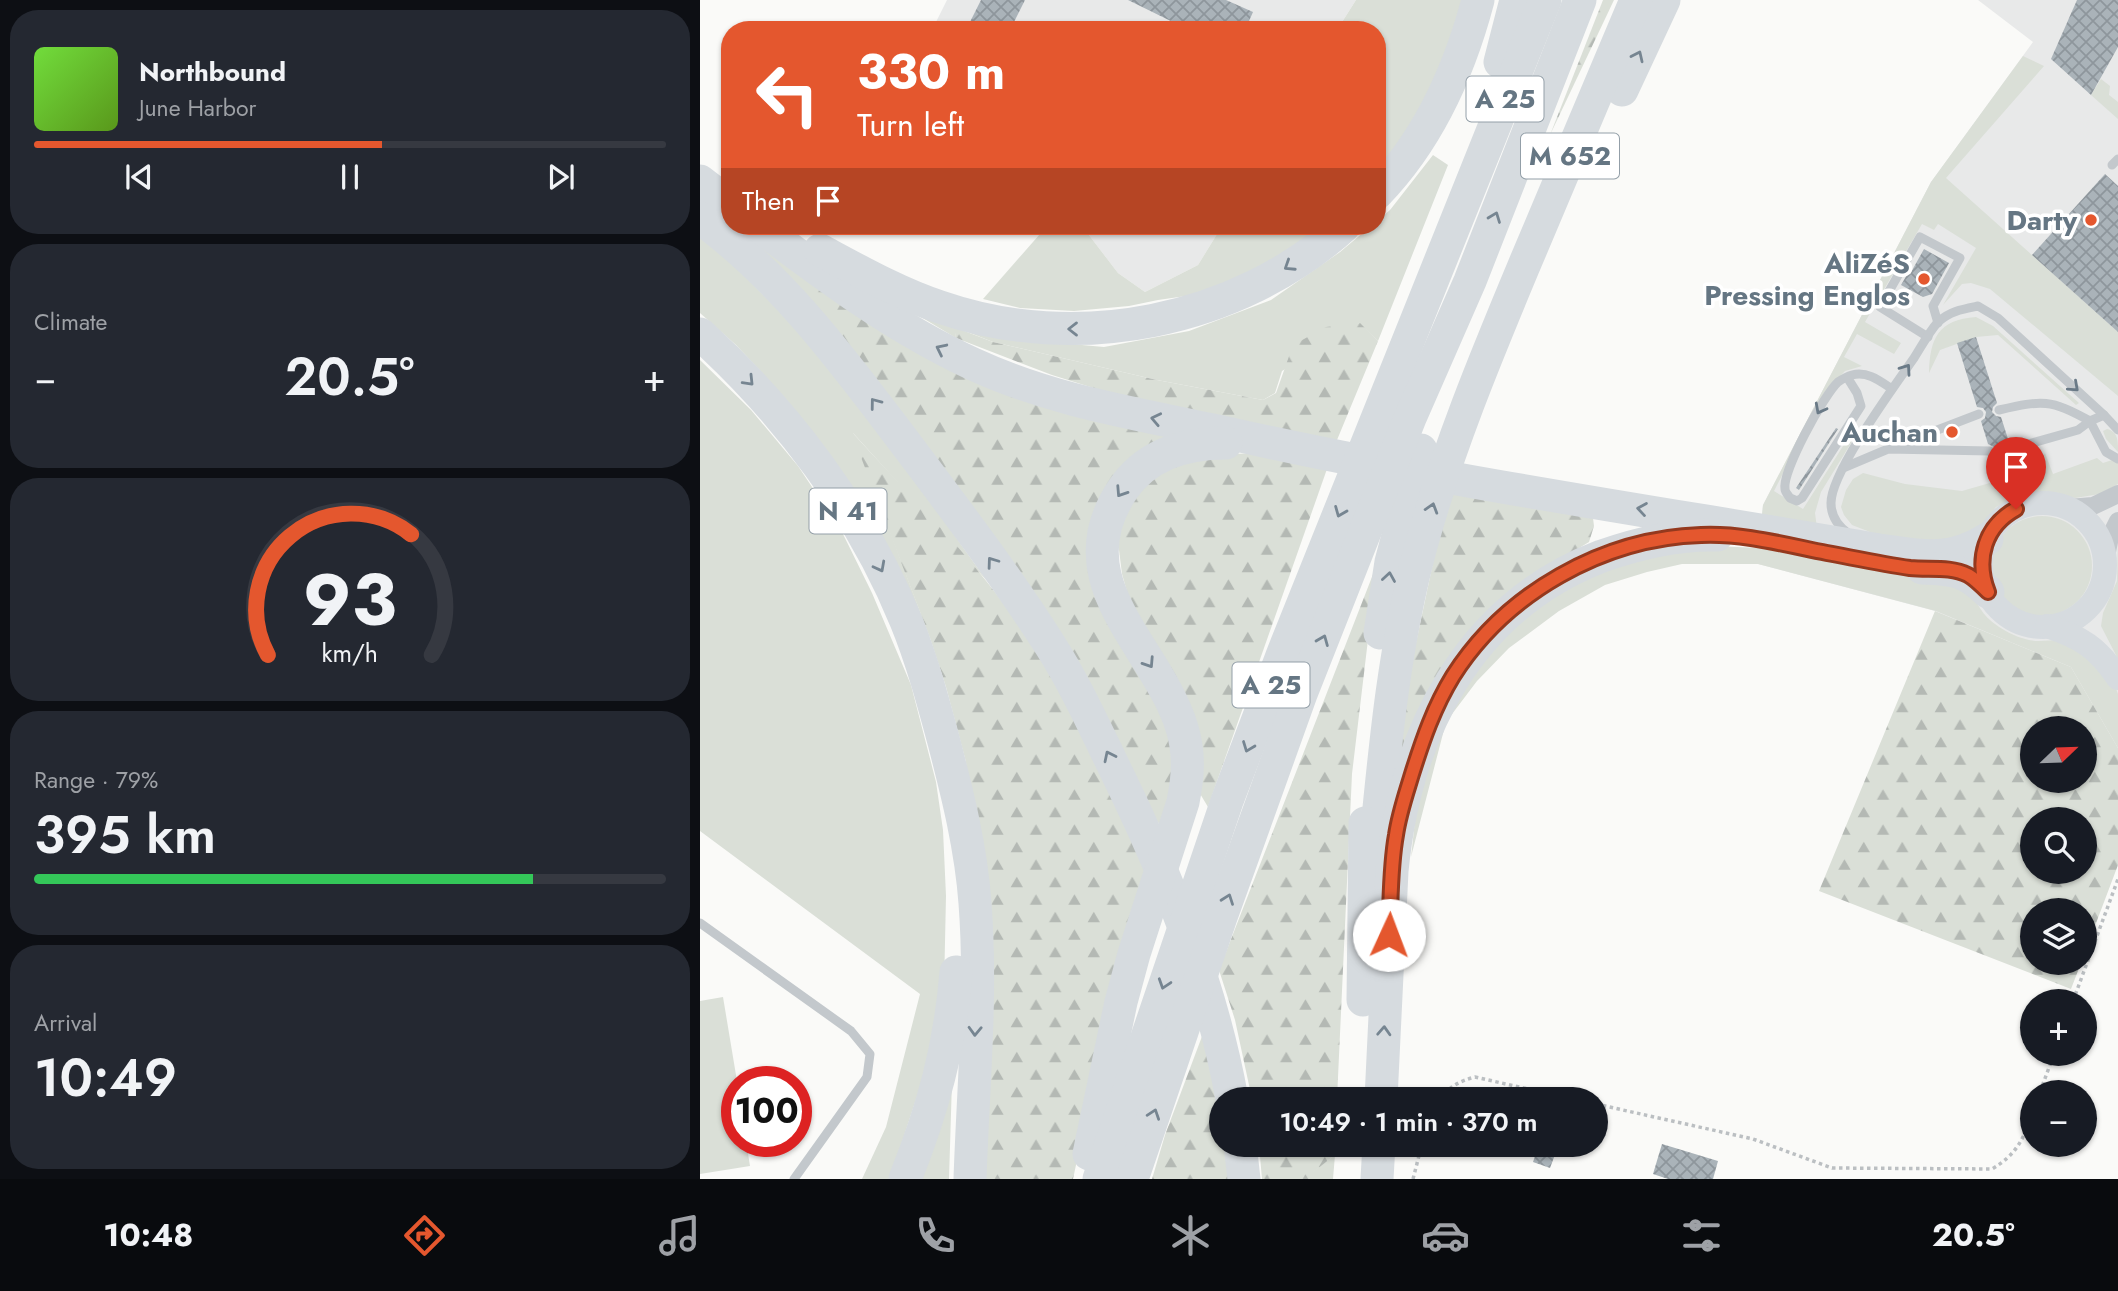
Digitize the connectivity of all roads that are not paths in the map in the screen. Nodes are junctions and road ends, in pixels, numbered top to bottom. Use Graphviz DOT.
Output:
graph roads {
  1 [pos="1478,0"];
  2 [pos="1516,0"];
  3 [pos="1545,0"];
  4 [pos="1580,0"];
  5 [pos="1636,0"];
  6 [pos="1664,0"];
  7 [pos="700,181"];
  8 [pos="1386,183"];
  9 [pos="721,193"];
  10 [pos="721,197"];
  11 [pos="700,218"];
  12 [pos="771,235"];
  13 [pos="792,235"];
  14 [pos="1333,235"];
  15 [pos="1470,281"];
  16 [pos="1505,312"];
  17 [pos="1938,323"];
  18 [pos="700,334"];
  19 [pos="1928,337"];
  20 [pos="1847,377"];
  21 [pos="1892,389"];
  22 [pos="1861,405"];
  23 [pos="1999,410"];
  24 [pos="1876,414"];
  25 [pos="1979,414"];
  26 [pos="2105,415"];
  27 [pos="2090,421"];
  28 [pos="2118,430"];
  29 [pos="1367,445"];
  30 [pos="1295,448"];
  31 [pos="1888,449"];
  32 [pos="2011,449"];
  33 [pos="1990,451"];
  34 [pos="2118,459"];
  35 [pos="1843,468"];
  36 [pos="2118,494"];
  37 [pos="2069,508"];
  38 [pos="2118,521"];
  39 [pos="1987,539"];
  40 [pos="1879,550"];
  41 [pos="2105,561"];
  42 [pos="1988,592"];
  43 [pos="2097,596"];
  44 [pos="2047,626"];
  45 [pos="2115,673"];
  46 [pos="939,722"];
  47 [pos="700,923"];
  48 [pos="1365,962"];
  49 [pos="1230,1084"];
  50 [pos="1360,1087"];
  51 [pos="1382,1087"];
  52 [pos="1241,1157"];
  53 [pos="1357,1157"];
  54 [pos="1378,1157"];
  55 [pos="794,1179"];
  56 [pos="905,1179"];
  57 [pos="970,1179"];
  58 [pos="1084,1179"];
  59 [pos="1099,1179"];
  60 [pos="1132,1179"];
  61 [pos="1244,1179"];
  62 [pos="1356,1179"];
  63 [pos="1377,1179"];
  1 -- 8 [label="highway"];
  2 -- 29 [label="highway"];
  3 -- 29 [label="highway, A 25"];
  15 -- 4 [label="highway, A 25, one-way"];
  5 -- 16 [label="highway, M 652"];
  16 -- 6 [label="highway, one-way"];
  7 -- 9 [label="highway"];
  7 -- 10 [label="highway"];
  49 -- 11 [label="highway, one-way"];
  30 -- 12 [label="highway, one-way"];
  14 -- 13 [label="highway, one-way"];
  48 -- 15 [label="highway, one-way"];
  60 -- 15 [label="highway, A 25, one-way"];
  48 -- 16 [label="highway, M 652, one-way"];
  17 -- 19 [label="lane"];
  17 -- 19 [label="lane"];
  17 -- 26 [label="lane, one-way"];
  18 -- 46 [label="highway, N 41, one-way"];
  21 -- 19 [label="lane, one-way"];
  20 -- 21 [label="lane"];
  20 -- 22 [label="lane"];
  20 -- 22 [label="lane, one-way"];
  21 -- 24 [label="lane"];
  22 -- 24 [label="lane"];
  23 -- 27 [label="lane"];
  24 -- 35 [label="lane"];
  25 -- 31 [label="lane"];
  26 -- 27 [label="lane"];
  26 -- 28 [label="lane"];
  27 -- 32 [label="lane"];
  27 -- 34 [label="lane"];
  29 -- 59 [label="highway, A 25, one-way"];
  40 -- 30 [label="highway, one-way"];
  30 -- 58 [label="highway, one-way"];
  31 -- 33 [label="lane"];
  31 -- 35 [label="lane"];
  35 -- 40 [label="lane"];
  36 -- 37 [label="street"];
  37 -- 39 [label="street"];
  37 -- 41 [label="street"];
  38 -- 41 [label="street"];
  39 -- 40 [label="highway"];
  39 -- 42 [label="street"];
  41 -- 43 [label="street"];
  42 -- 44 [label="street"];
  51 -- 42 [label="highway, one-way"];
  43 -- 44 [label="street"];
  43 -- 45 [label="street"];
  44 -- 45 [label="street"];
  46 -- 56 [label="highway"];
  46 -- 57 [label="highway, one-way"];
  47 -- 55 [label="lane"];
  48 -- 50 [label="highway"];
  52 -- 61 [label="highway"];
  53 -- 62 [label="highway"];
  54 -- 63 [label="highway"];
}
